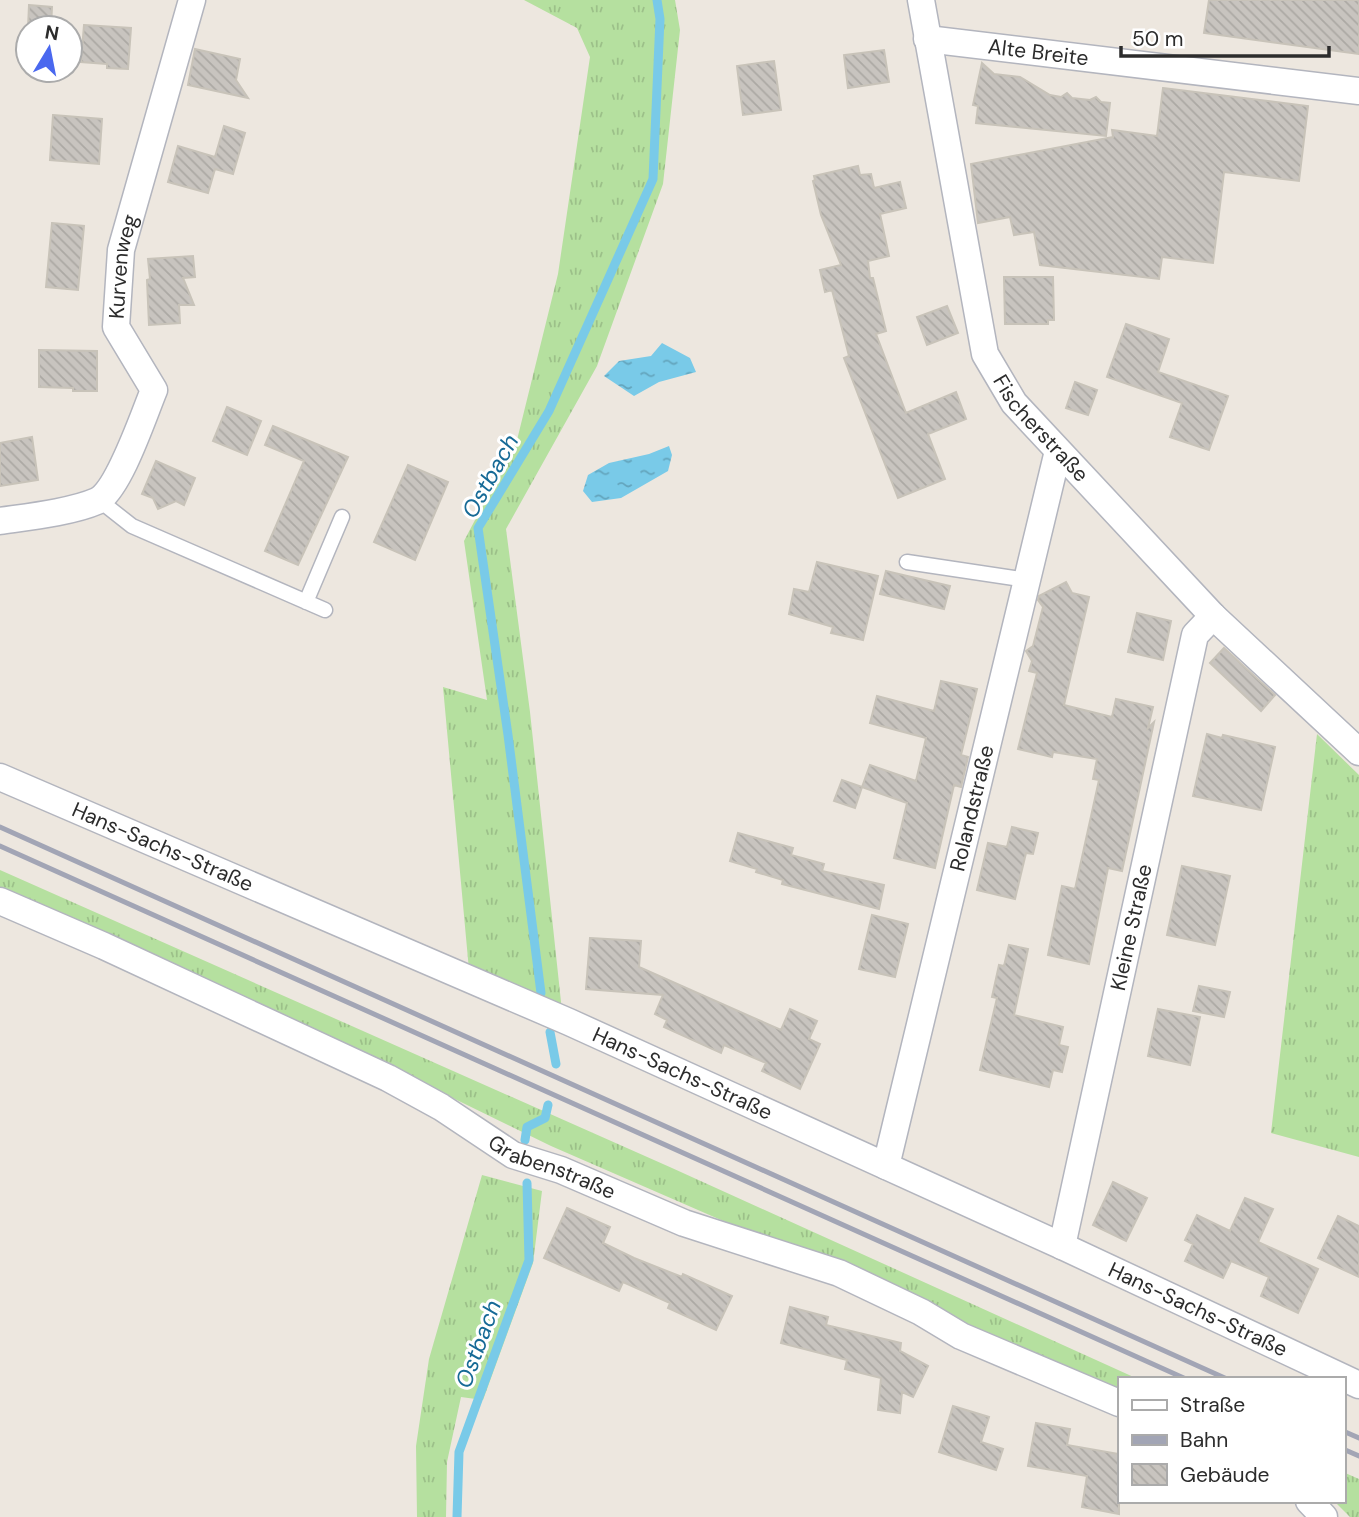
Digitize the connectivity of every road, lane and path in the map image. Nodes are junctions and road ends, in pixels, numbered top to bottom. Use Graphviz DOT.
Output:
graph roads {
  1 [pos="192,0"];
  2 [pos="922,0"];
  3 [pos="927,39"];
  4 [pos="1359,91"];
  5 [pos="1058,451"];
  6 [pos="99,500"];
  7 [pos="342,517"];
  8 [pos="0,521"];
  9 [pos="907,562"];
  10 [pos="1027,580"];
  11 [pos="306,602"];
  12 [pos="325,610"];
  13 [pos="1213,616"];
  14 [pos="1359,752"];
  15 [pos="0,777"];
  16 [pos="0,901"];
  17 [pos="886,1166"];
  18 [pos="1062,1246"];
  19 [pos="1342,1377"];
  20 [pos="1118,1403"];
  21 [pos="1311,1503"];
  22 [pos="1324,1517"];
  1 -- 6 [label="street, Kurvenweg"];
  2 -- 3 [label="street, Fischerstraße"];
  3 -- 4 [label="street, Alte Breite"];
  3 -- 5 [label="street, Fischerstraße"];
  5 -- 10 [label="street, Rolandstraße"];
  5 -- 13 [label="street, Fischerstraße"];
  6 -- 8 [label="street"];
  6 -- 11 [label="lane"];
  7 -- 11 [label="lane"];
  9 -- 10 [label="lane"];
  10 -- 17 [label="street, Rolandstraße"];
  11 -- 12 [label="lane"];
  13 -- 14 [label="street, Fischerstraße"];
  13 -- 18 [label="street, Kleine Straße"];
  15 -- 17 [label="street, Hans-Sachs-Straße"];
  16 -- 20 [label="street, Grabenstraße"];
  17 -- 18 [label="street, Hans-Sachs-Straße"];
  18 -- 19 [label="street, Hans-Sachs-Straße"];
  21 -- 22 [label="street"];
}
